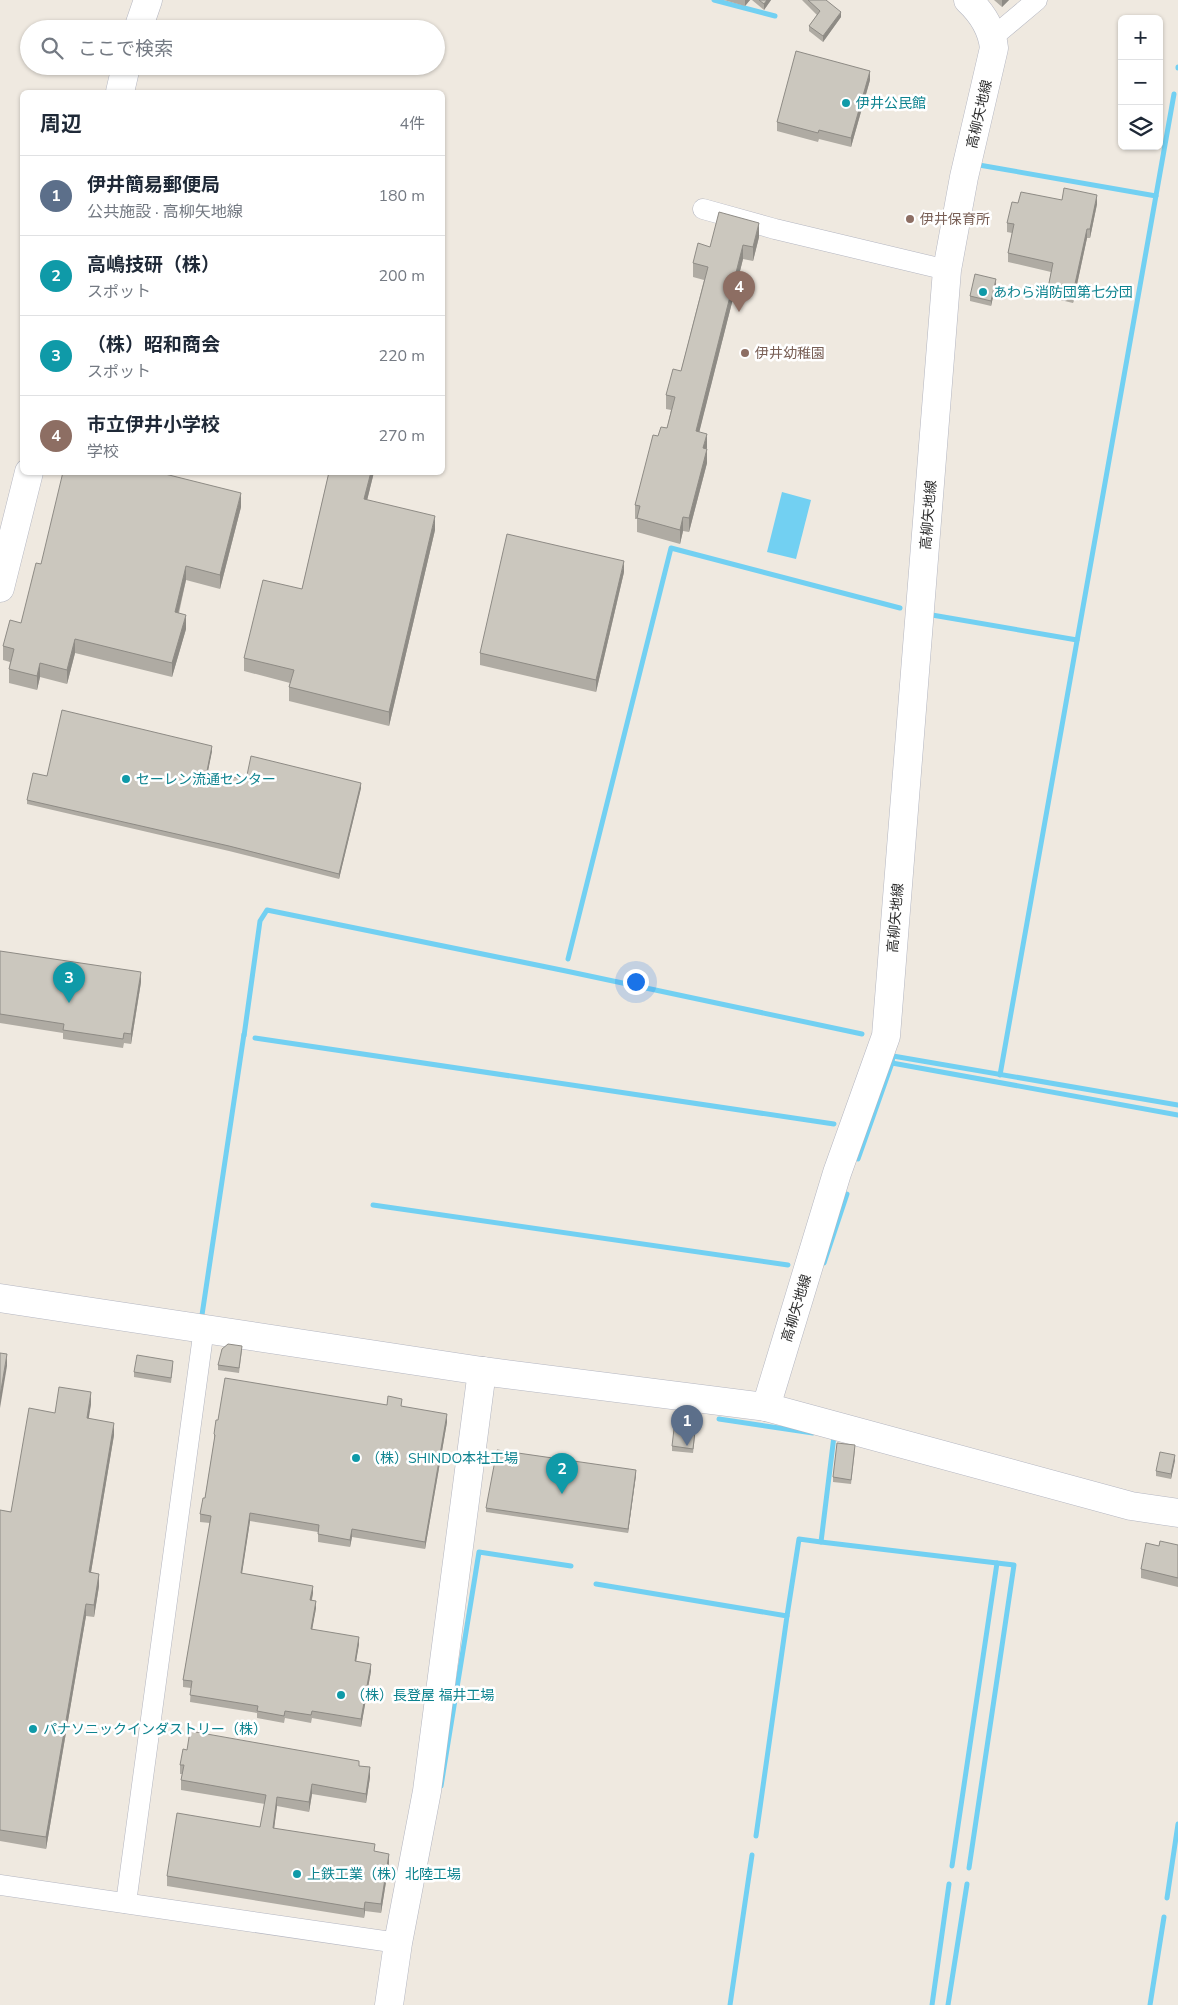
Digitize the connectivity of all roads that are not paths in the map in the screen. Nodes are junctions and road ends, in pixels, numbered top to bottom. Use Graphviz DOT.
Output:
graph roads {
  1 [pos="148,0"];
  2 [pos="968,0"];
  3 [pos="1037,0"];
  4 [pos="141,20"];
  5 [pos="993,37"];
  6 [pos="124,75"];
  7 [pos="120,90"];
  8 [pos="704,209"];
  9 [pos="947,270"];
  10 [pos="28,475"];
  11 [pos="0,588"];
  12 [pos="0,1298"];
  13 [pos="204,1328"];
  14 [pos="482,1371"];
  15 [pos="766,1407"];
  16 [pos="1178,1513"];
  17 [pos="0,1886"];
  18 [pos="126,1903"];
  19 [pos="398,1943"];
  20 [pos="389,2005"];
  1 -- 4 [label="main road"];
  2 -- 5 [label="main road"];
  3 -- 5 [label="street"];
  5 -- 9 [label="main road, 高柳矢地線"];
  6 -- 7 [label="main road"];
  8 -- 9 [label="street"];
  9 -- 15 [label="main road, 高柳矢地線"];
  10 -- 11 [label="main road"];
  12 -- 13 [label="main road"];
  13 -- 14 [label="main road"];
  13 -- 18 [label="street"];
  14 -- 15 [label="main road"];
  14 -- 19 [label="main road"];
  15 -- 16 [label="main road"];
  17 -- 18 [label="street"];
  18 -- 19 [label="street"];
  19 -- 20 [label="main road"];
}
